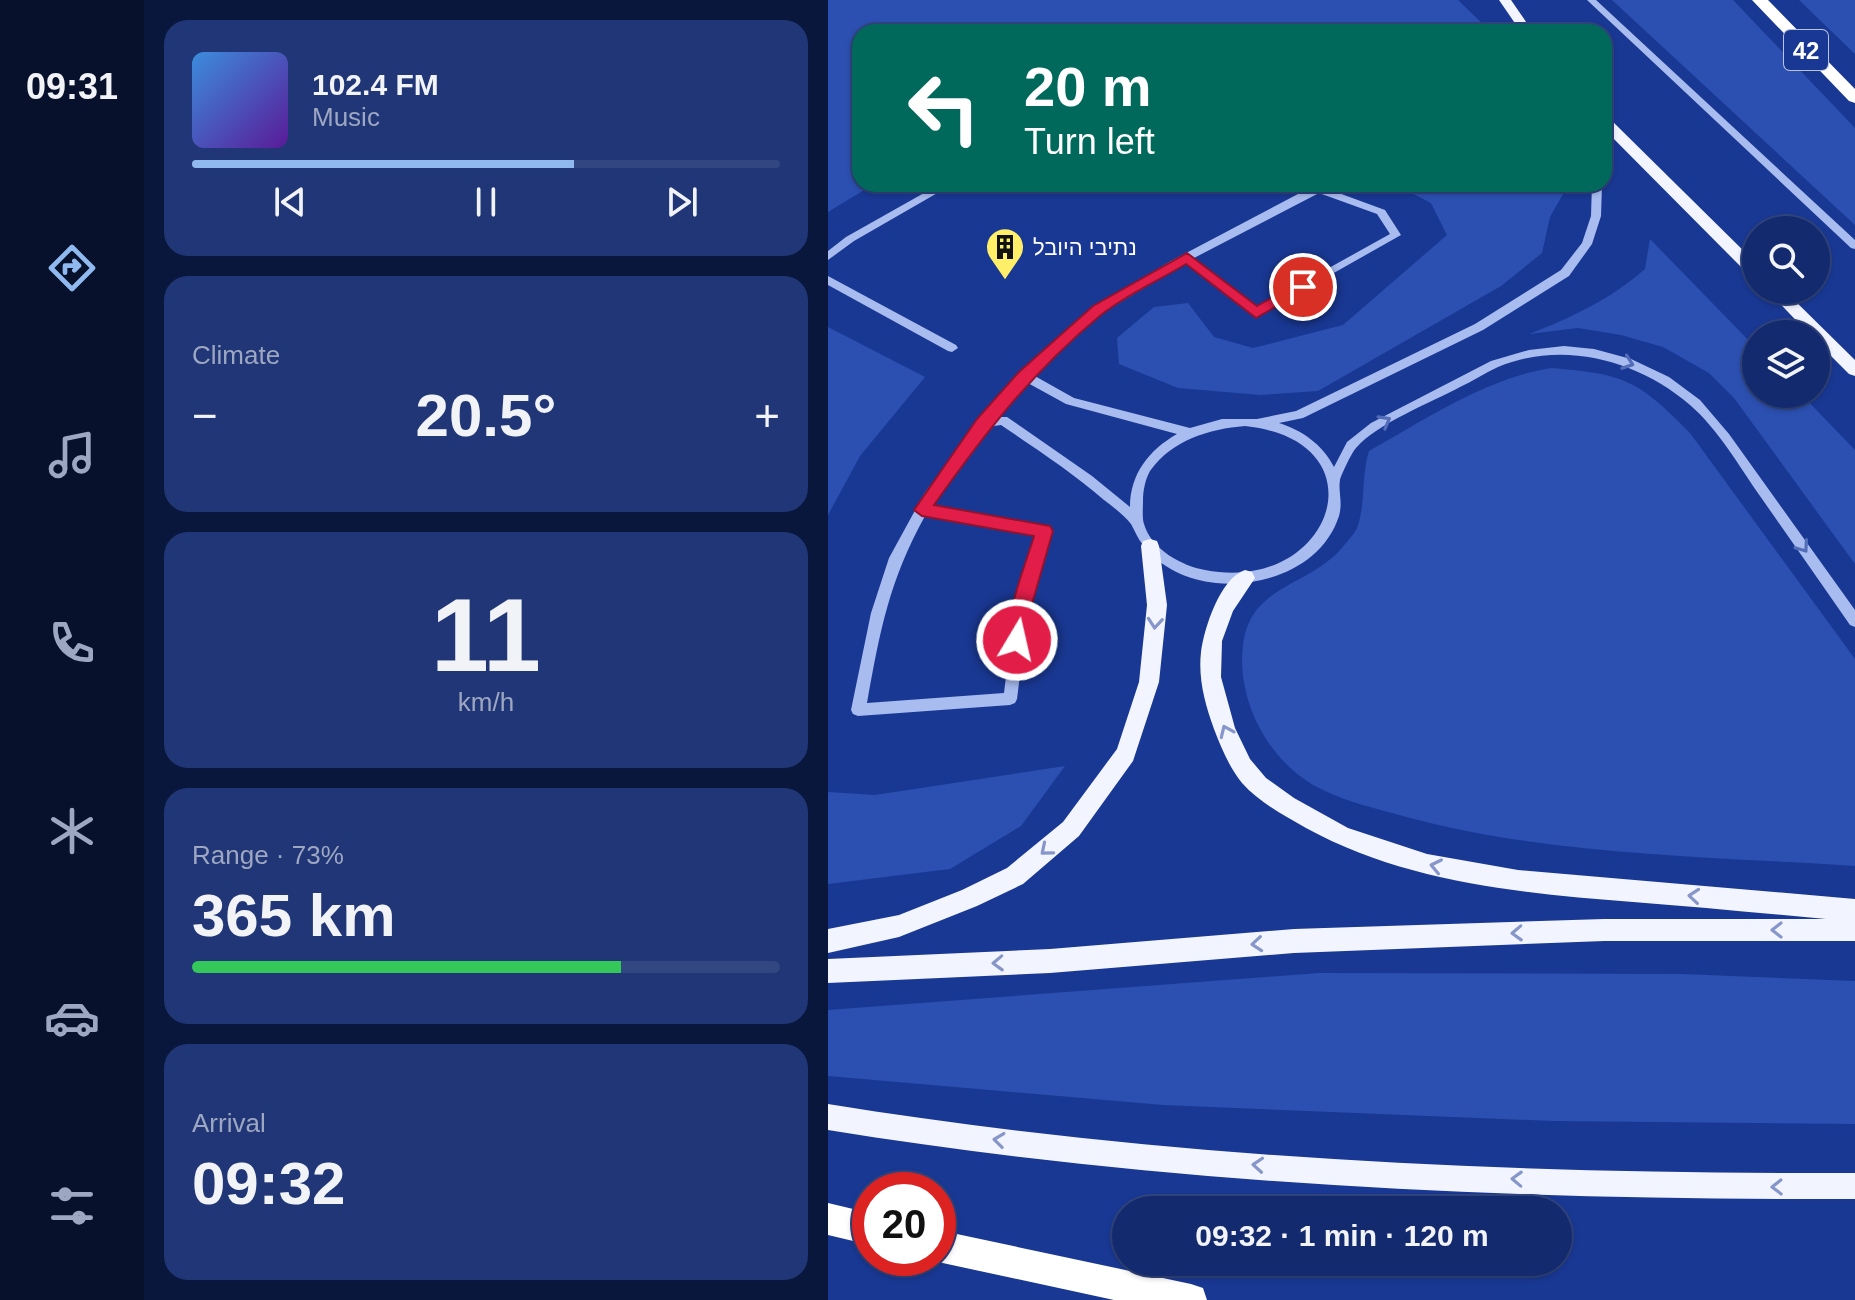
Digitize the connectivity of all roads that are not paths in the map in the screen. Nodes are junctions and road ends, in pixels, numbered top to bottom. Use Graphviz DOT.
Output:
graph roads {
  1 [pos="1505,0"];
  2 [pos="1591,0"];
  3 [pos="1760,0"];
  4 [pos="1522,24"];
  5 [pos="1855,98"];
  6 [pos="1612,129"];
  7 [pos="934,192"];
  8 [pos="1311,192"];
  9 [pos="1332,192"];
  10 [pos="1597,192"];
  11 [pos="1855,246"];
  12 [pos="828,256"];
  13 [pos="1187,258"];
  14 [pos="1742,258"];
  15 [pos="828,280"];
  16 [pos="1789,304"];
  17 [pos="952,348"];
  18 [pos="1855,370"];
  19 [pos="1025,376"];
  20 [pos="983,423"];
  21 [pos="1256,423"];
  22 [pos="1190,433"];
  23 [pos="1335,477"];
  24 [pos="922,510"];
  25 [pos="1137,521"];
  26 [pos="1150,546"];
  27 [pos="1245,578"];
  28 [pos="1855,621"];
  29 [pos="1855,910"];
  30 [pos="1855,930"];
  31 [pos="828,941"];
  32 [pos="828,971"];
  33 [pos="828,1117"];
  34 [pos="1855,1186"];
  35 [pos="828,1219"];
  36 [pos="852,1225"];
  37 [pos="956,1250"];
  38 [pos="1191,1300"];
  1 -- 4 [label="main road"];
  2 -- 11 [label="lane"];
  3 -- 5 [label="highway, 42"];
  6 -- 14 [label="main road"];
  7 -- 12 [label="lane"];
  8 -- 13 [label="lane"];
  9 -- 13 [label="lane"];
  10 -- 21 [label="lane"];
  13 -- 19 [label="lane"];
  15 -- 17 [label="lane"];
  16 -- 18 [label="main road"];
  19 -- 20 [label="lane"];
  19 -- 22 [label="lane"];
  20 -- 24 [label="lane"];
  20 -- 25 [label="lane"];
  21 -- 22 [label="lane"];
  21 -- 23 [label="lane"];
  22 -- 25 [label="lane"];
  23 -- 27 [label="lane"];
  23 -- 28 [label="lane, one-way"];
  24 -- 24 [label="lane"];
  25 -- 26 [label="lane"];
  26 -- 27 [label="lane"];
  26 -- 31 [label="main road, one-way"];
  29 -- 27 [label="main road, one-way"];
  30 -- 32 [label="main road, one-way"];
  34 -- 33 [label="main road, one-way"];
  35 -- 36 [label="highway"];
  37 -- 38 [label="highway"];
}
